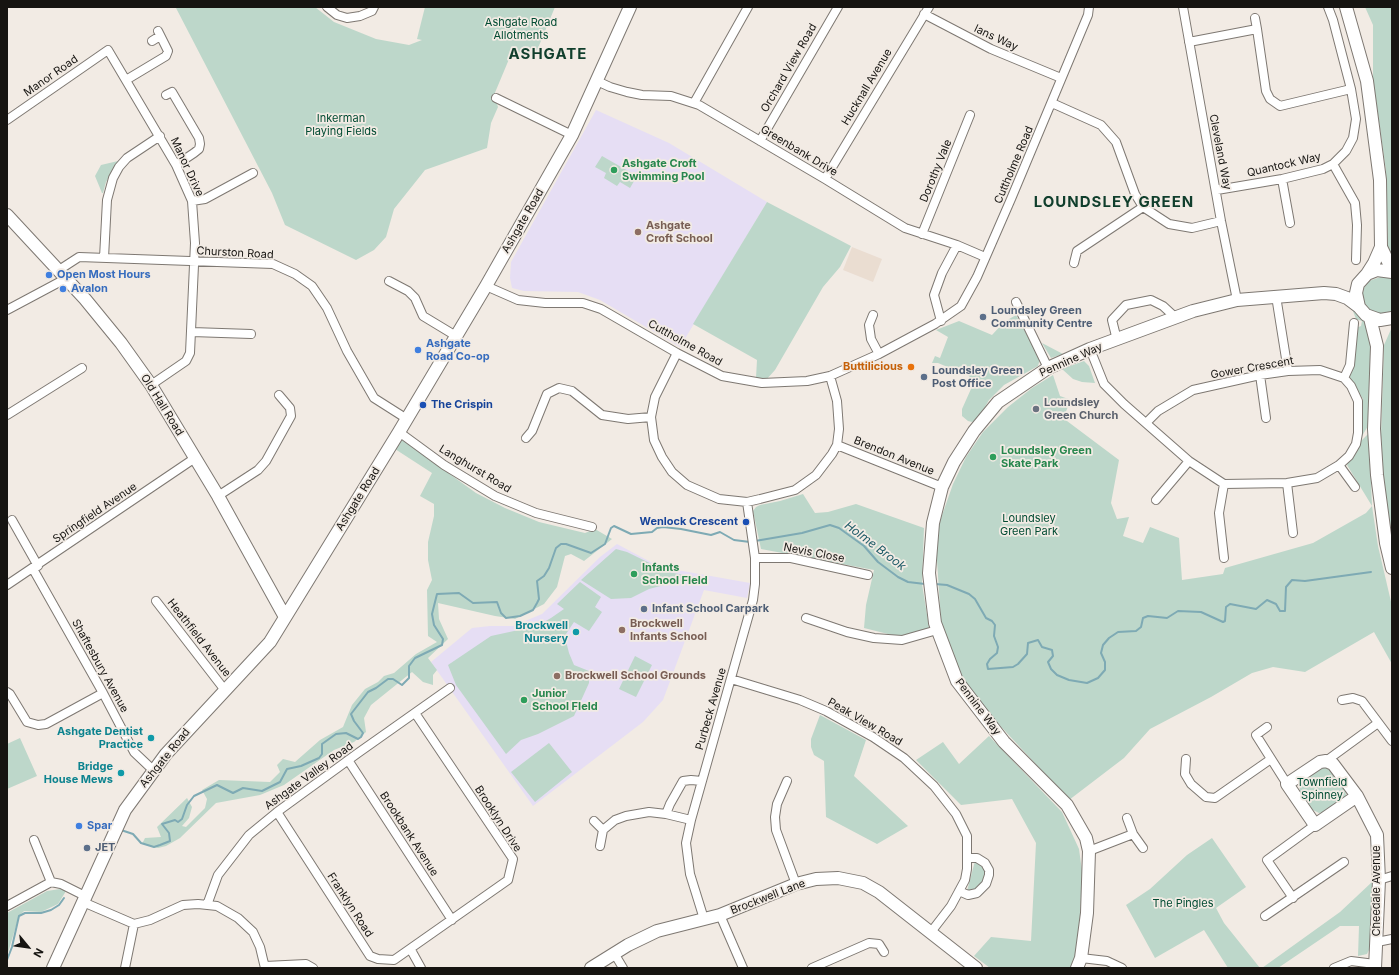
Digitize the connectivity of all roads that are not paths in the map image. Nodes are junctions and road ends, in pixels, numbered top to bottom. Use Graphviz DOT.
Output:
graph roads {
  1 [pos="327,7"];
  2 [pos="374,7"];
  3 [pos="630,7"];
  4 [pos="748,7"];
  5 [pos="838,7"];
  6 [pos="1089,7"];
  7 [pos="1183,7"];
  8 [pos="1328,7"];
  9 [pos="1346,7"];
  10 [pos="926,11"];
  11 [pos="1255,18"];
  12 [pos="1257,29"];
  13 [pos="152,41"];
  14 [pos="1189,42"];
  15 [pos="108,50"];
  16 [pos="1061,78"];
  17 [pos="126,80"];
  18 [pos="597,81"];
  19 [pos="168,84"];
  20 [pos="1351,89"];
  21 [pos="496,98"];
  22 [pos="694,103"];
  23 [pos="1052,103"];
  24 [pos="970,115"];
  25 [pos="7,120"];
  26 [pos="572,135"];
  27 [pos="160,136"];
  28 [pos="760,141"];
  29 [pos="1333,164"];
  30 [pos="176,165"];
  31 [pos="253,172"];
  32 [pos="825,179"];
  33 [pos="1282,179"];
  34 [pos="1217,190"];
  35 [pos="192,201"];
  36 [pos="1143,207"];
  37 [pos="7,215"];
  38 [pos="1221,222"];
  39 [pos="1290,223"];
  40 [pos="922,234"];
  41 [pos="957,245"];
  42 [pos="1381,247"];
  43 [pos="985,257"];
  44 [pos="104,258"];
  45 [pos="1356,260"];
  46 [pos="194,261"];
  47 [pos="1074,263"];
  48 [pos="1392,271"];
  49 [pos="63,274"];
  50 [pos="1367,274"];
  51 [pos="389,281"];
  52 [pos="1358,284"];
  53 [pos="486,286"];
  54 [pos="1336,294"];
  55 [pos="1276,296"];
  56 [pos="1237,300"];
  57 [pos="1016,302"];
  58 [pos="1359,307"];
  59 [pos="7,310"];
  60 [pos="873,316"];
  61 [pos="1176,318"];
  62 [pos="1370,318"];
  63 [pos="1391,318"];
  64 [pos="941,321"];
  65 [pos="1354,323"];
  66 [pos="192,332"];
  67 [pos="251,334"];
  68 [pos="456,336"];
  69 [pos="1117,340"];
  70 [pos="1377,346"];
  71 [pos="1090,349"];
  72 [pos="677,353"];
  73 [pos="879,354"];
  74 [pos="82,368"];
  75 [pos="1048,368"];
  76 [pos="1288,371"];
  77 [pos="1260,375"];
  78 [pos="830,376"];
  79 [pos="1344,378"];
  80 [pos="151,385"];
  81 [pos="279,395"];
  82 [pos="7,415"];
  83 [pos="651,417"];
  84 [pos="1266,418"];
  85 [pos="407,419"];
  86 [pos="1146,423"];
  87 [pos="399,432"];
  88 [pos="526,438"];
  89 [pos="836,445"];
  90 [pos="195,458"];
  91 [pos="1188,461"];
  92 [pos="1339,465"];
  93 [pos="1287,483"];
  94 [pos="1224,484"];
  95 [pos="942,487"];
  96 [pos="1355,487"];
  97 [pos="218,496"];
  98 [pos="1156,500"];
  99 [pos="747,502"];
  100 [pos="12,520"];
  101 [pos="592,527"];
  102 [pos="1293,533"];
  103 [pos="755,558"];
  104 [pos="1224,558"];
  105 [pos="35,567"];
  106 [pos="1392,568"];
  107 [pos="868,575"];
  108 [pos="7,585"];
  109 [pos="156,601"];
  110 [pos="285,617"];
  111 [pos="806,618"];
  112 [pos="937,630"];
  113 [pos="730,679"];
  114 [pos="450,688"];
  115 [pos="224,689"];
  116 [pos="7,692"];
  117 [pos="103,693"];
  118 [pos="1342,700"];
  119 [pos="415,713"];
  120 [pos="1378,723"];
  121 [pos="1267,727"];
  122 [pos="1392,741"];
  123 [pos="1271,759"];
  124 [pos="348,760"];
  125 [pos="1186,760"];
  126 [pos="1326,761"];
  127 [pos="153,770"];
  128 [pos="702,782"];
  129 [pos="1287,784"];
  130 [pos="787,787"];
  131 [pos="1357,796"];
  132 [pos="277,812"];
  133 [pos="666,814"];
  134 [pos="1127,818"];
  135 [pos="691,820"];
  136 [pos="594,821"];
  137 [pos="1315,825"];
  138 [pos="603,830"];
  139 [pos="1133,834"];
  140 [pos="34,840"];
  141 [pos="600,846"];
  142 [pos="1143,848"];
  143 [pos="1090,851"];
  144 [pos="968,858"];
  145 [pos="1344,862"];
  146 [pos="1392,876"];
  147 [pos="1378,880"];
  148 [pos="51,882"];
  149 [pos="796,884"];
  150 [pos="959,891"];
  151 [pos="1293,898"];
  152 [pos="84,899"];
  153 [pos="207,905"];
  154 [pos="7,906"];
  155 [pos="720,915"];
  156 [pos="1265,916"];
  157 [pos="452,920"];
  158 [pos="704,920"];
  159 [pos="134,924"];
  160 [pos="931,932"];
  161 [pos="1392,939"];
  162 [pos="1377,942"];
  163 [pos="411,950"];
  164 [pos="884,952"];
  165 [pos="614,953"];
  166 [pos="1079,963"];
  167 [pos="1375,966"];
  168 [pos="265,967"];
  169 [pos="53,968"];
  170 [pos="125,968"];
  171 [pos="313,968"];
  172 [pos="421,968"];
  173 [pos="591,968"];
  174 [pos="623,968"];
  175 [pos="743,968"];
  176 [pos="812,968"];
  177 [pos="975,968"];
  178 [pos="1122,968"];
  179 [pos="1334,968"];
  1 -- 2 [label="street"];
  3 -- 18 [label="street, Ashgate Road"];
  4 -- 22 [label="street"];
  5 -- 28 [label="street, Orchard View Road"];
  6 -- 16 [label="street, Cuttholme Road"];
  7 -- 14 [label="street, Cleveland Way"];
  8 -- 20 [label="street, Quantock Way"];
  9 -- 42 [label="street"];
  10 -- 16 [label="street, Ians Way"];
  10 -- 32 [label="street, Hucknall Avenue"];
  11 -- 12 [label="street"];
  12 -- 14 [label="street"];
  12 -- 20 [label="street"];
  13 -- 17 [label="street"];
  14 -- 34 [label="street, Cleveland Way"];
  15 -- 17 [label="street, Manor Drive"];
  15 -- 25 [label="street, Manor Road"];
  16 -- 23 [label="street, Cuttholme Road"];
  17 -- 27 [label="street, Manor Drive"];
  18 -- 22 [label="street, Greenbank Drive"];
  18 -- 26 [label="street, Ashgate Road"];
  19 -- 30 [label="street"];
  20 -- 29 [label="street, Quantock Way"];
  21 -- 26 [label="street"];
  22 -- 28 [label="street, Greenbank Drive"];
  23 -- 36 [label="street"];
  23 -- 43 [label="street, Cuttholme Road"];
  24 -- 40 [label="street, Dorothy Vale"];
  26 -- 53 [label="street, Ashgate Road"];
  27 -- 30 [label="street, Manor Drive"];
  27 -- 44 [label="street"];
  28 -- 32 [label="street, Greenbank Drive"];
  29 -- 33 [label="street, Quantock Way"];
  29 -- 45 [label="street"];
  30 -- 35 [label="street, Manor Drive"];
  31 -- 35 [label="street"];
  32 -- 40 [label="street, Greenbank Drive"];
  33 -- 34 [label="street, Quantock Way"];
  33 -- 39 [label="street"];
  34 -- 38 [label="street, Cleveland Way"];
  35 -- 46 [label="street, Manor Drive"];
  36 -- 38 [label="street"];
  36 -- 47 [label="street"];
  37 -- 49 [label="street, Old Hall Road"];
  38 -- 56 [label="street, Cleveland Way"];
  40 -- 41 [label="street, Greenbank Drive"];
  41 -- 43 [label="street, Greenbank Drive"];
  41 -- 64 [label="street"];
  42 -- 48 [label="street"];
  42 -- 50 [label="street"];
  43 -- 64 [label="street, Cuttholme Road"];
  44 -- 46 [label="street, Churston Road"];
  44 -- 49 [label="street, Churston Road"];
  46 -- 66 [label="street, Manor Drive"];
  46 -- 85 [label="street, Churston Road"];
  48 -- 50 [label="street"];
  49 -- 59 [label="street, Churston Road"];
  49 -- 80 [label="street, Old Hall Road"];
  50 -- 52 [label="street"];
  51 -- 68 [label="street"];
  52 -- 54 [label="street, Pennine Way"];
  52 -- 58 [label="street"];
  53 -- 68 [label="street, Ashgate Road"];
  53 -- 72 [label="street, Cuttholme Road"];
  54 -- 55 [label="street, Pennine Way"];
  54 -- 58 [label="street, Pennine Way"];
  55 -- 56 [label="street, Pennine Way"];
  55 -- 76 [label="street"];
  56 -- 61 [label="street, Pennine Way"];
  57 -- 75 [label="street"];
  58 -- 62 [label="street, Pennine Way"];
  60 -- 73 [label="street"];
  61 -- 69 [label="street, Pennine Way"];
  61 -- 69 [label="street, Pennine Way"];
  62 -- 63 [label="street"];
  62 -- 70 [label="street"];
  63 -- 70 [label="street"];
  64 -- 73 [label="street, Cuttholme Road"];
  65 -- 79 [label="street"];
  66 -- 67 [label="street"];
  66 -- 80 [label="street, Manor Drive"];
  68 -- 85 [label="street, Ashgate Road"];
  69 -- 71 [label="street, Pennine Way"];
  70 -- 106 [label="street"];
  71 -- 75 [label="street, Pennine Way"];
  71 -- 86 [label="street"];
  72 -- 78 [label="street, Cuttholme Road"];
  72 -- 83 [label="street"];
  73 -- 78 [label="street, Cuttholme Road"];
  74 -- 82 [label="street"];
  75 -- 95 [label="street, Pennine Way"];
  76 -- 77 [label="street, Gower Crescent"];
  76 -- 79 [label="street, Gower Crescent"];
  77 -- 84 [label="street"];
  77 -- 86 [label="street, Gower Crescent"];
  78 -- 89 [label="street"];
  79 -- 92 [label="street"];
  80 -- 90 [label="street, Old Hall Road"];
  81 -- 97 [label="street"];
  83 -- 88 [label="street"];
  83 -- 99 [label="street"];
  85 -- 87 [label="street, Ashgate Road"];
  86 -- 91 [label="street"];
  87 -- 101 [label="street, Langhurst Road"];
  87 -- 110 [label="street, Ashgate Road"];
  89 -- 95 [label="street, Brendon Avenue"];
  89 -- 99 [label="street"];
  90 -- 97 [label="street, Old Hall Road"];
  90 -- 105 [label="street, Springfield Avenue"];
  91 -- 94 [label="street"];
  91 -- 98 [label="street"];
  92 -- 93 [label="street"];
  92 -- 96 [label="street"];
  93 -- 94 [label="street"];
  93 -- 102 [label="street"];
  94 -- 104 [label="street"];
  95 -- 112 [label="street, Pennine Way"];
  97 -- 110 [label="street, Old Hall Road"];
  99 -- 103 [label="street, Purbeck Avenue"];
  100 -- 105 [label="street, Shaftesbury Avenue"];
  103 -- 107 [label="street, Nevis Close"];
  103 -- 113 [label="street, Purbeck Avenue"];
  105 -- 108 [label="street, Springfield Avenue"];
  105 -- 117 [label="street, Shaftesbury Avenue"];
  109 -- 115 [label="street, Heathfield Avenue"];
  110 -- 115 [label="street, Ashgate Road"];
  111 -- 112 [label="street"];
  112 -- 143 [label="street, Pennine Way"];
  113 -- 128 [label="street, Purbeck Avenue"];
  113 -- 144 [label="street, Peak View Road"];
  114 -- 119 [label="street, Ashgate Valley Road"];
  115 -- 127 [label="street, Ashgate Road"];
  116 -- 117 [label="street"];
  117 -- 127 [label="street, Shaftesbury Avenue"];
  118 -- 120 [label="street"];
  119 -- 124 [label="street, Ashgate Valley Road"];
  119 -- 157 [label="street, Brooklyn Drive"];
  120 -- 122 [label="street"];
  120 -- 126 [label="street"];
  121 -- 123 [label="street"];
  123 -- 125 [label="street"];
  123 -- 129 [label="street"];
  124 -- 132 [label="street, Ashgate Valley Road"];
  124 -- 157 [label="street, Brookbank Avenue"];
  126 -- 129 [label="street"];
  126 -- 131 [label="street, Cheedale Avenue"];
  127 -- 152 [label="street, Ashgate Road"];
  128 -- 133 [label="street"];
  128 -- 135 [label="street, Purbeck Avenue"];
  129 -- 137 [label="street"];
  130 -- 149 [label="street"];
  131 -- 137 [label="street"];
  131 -- 147 [label="street, Cheedale Avenue"];
  132 -- 153 [label="street, Ashgate Valley Road"];
  132 -- 163 [label="street, Franklyn Road"];
  133 -- 135 [label="street"];
  133 -- 138 [label="street"];
  134 -- 139 [label="street"];
  135 -- 158 [label="street, Purbeck Avenue"];
  136 -- 138 [label="street"];
  137 -- 151 [label="street"];
  138 -- 141 [label="street"];
  139 -- 142 [label="street"];
  139 -- 143 [label="street"];
  140 -- 148 [label="street"];
  143 -- 166 [label="street, Pennine Way"];
  144 -- 150 [label="street, Peak View Road"];
  144 -- 150 [label="street"];
  145 -- 151 [label="street"];
  146 -- 147 [label="street"];
  147 -- 162 [label="street, Cheedale Avenue"];
  148 -- 152 [label="street"];
  148 -- 154 [label="street"];
  149 -- 155 [label="street, Brockwell Lane"];
  149 -- 160 [label="street, Brockwell Lane"];
  150 -- 160 [label="street, Peak View Road"];
  151 -- 156 [label="street"];
  152 -- 159 [label="street"];
  152 -- 169 [label="street, Ashgate Road"];
  153 -- 159 [label="street"];
  153 -- 168 [label="street"];
  155 -- 158 [label="street, Brockwell Lane"];
  155 -- 175 [label="street"];
  157 -- 163 [label="street, Brooklyn Drive"];
  158 -- 165 [label="street, Brockwell Lane"];
  159 -- 170 [label="street"];
  160 -- 177 [label="street, Brockwell Lane"];
  161 -- 162 [label="street"];
  162 -- 167 [label="street, Cheedale Avenue"];
  163 -- 172 [label="street"];
  164 -- 176 [label="street"];
  165 -- 173 [label="street, Brockwell Lane"];
  165 -- 174 [label="street"];
  166 -- 178 [label="street"];
  167 -- 179 [label="street"];
  168 -- 171 [label="street"];
}
